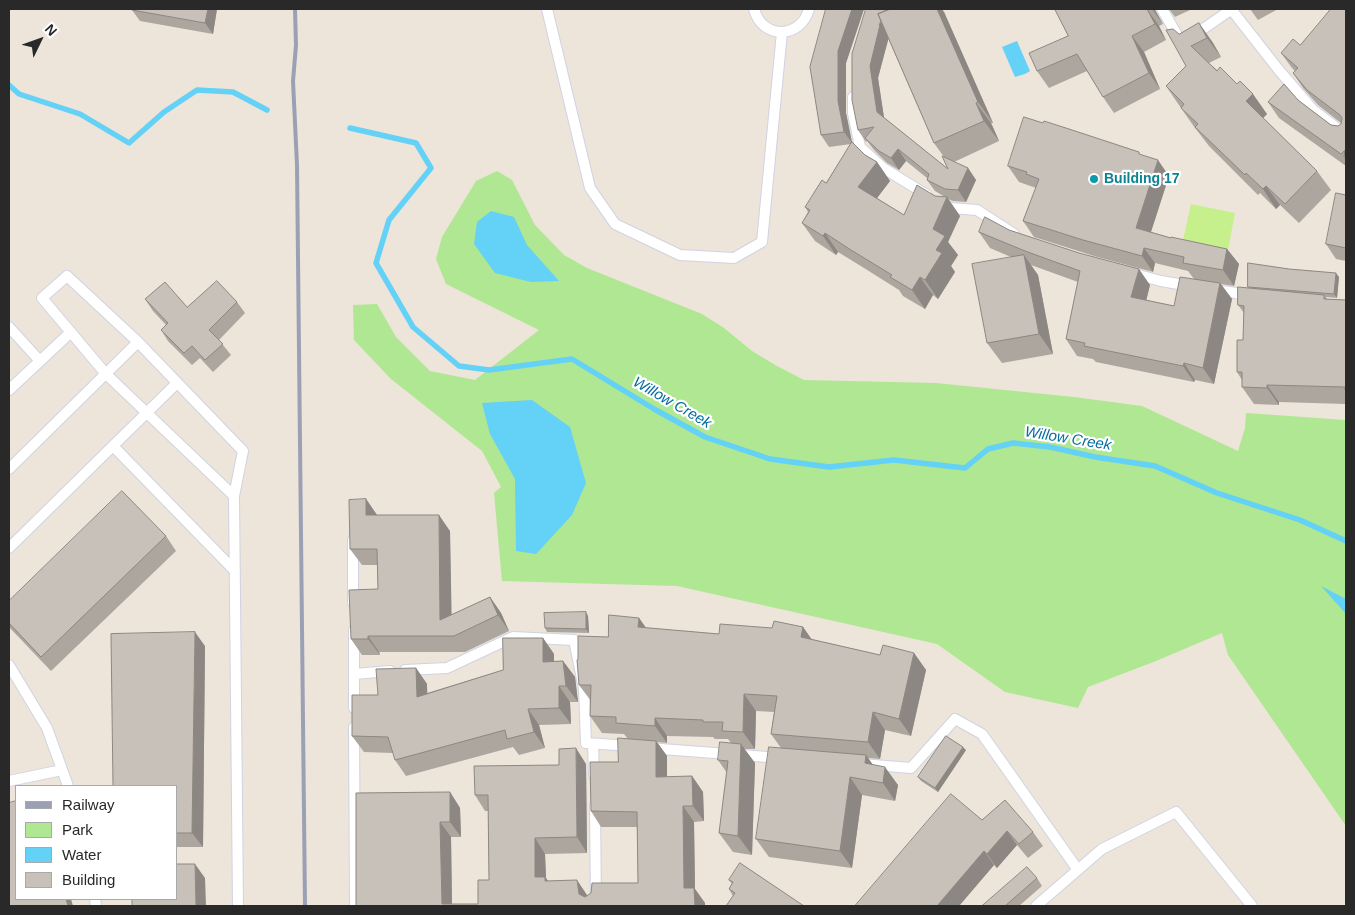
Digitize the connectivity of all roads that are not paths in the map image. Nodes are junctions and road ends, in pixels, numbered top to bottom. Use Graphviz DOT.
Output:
graph roads {
  1 [pos="547,9"];
  2 [pos="754,9"];
  3 [pos="809,9"];
  4 [pos="1162,9"];
  5 [pos="1231,9"];
  6 [pos="782,32"];
  7 [pos="853,84"];
  8 [pos="1346,135"];
  9 [pos="1022,240"];
  10 [pos="1118,270"];
  11 [pos="1263,299"];
  12 [pos="9,327"];
  13 [pos="71,332"];
  14 [pos="138,342"];
  15 [pos="40,361"];
  16 [pos="106,374"];
  17 [pos="177,383"];
  18 [pos="9,390"];
  19 [pos="146,412"];
  20 [pos="113,446"];
  21 [pos="9,469"];
  22 [pos="234,496"];
  23 [pos="353,526"];
  24 [pos="9,548"];
  25 [pos="235,571"];
  26 [pos="9,665"];
  27 [pos="354,674"];
  28 [pos="594,744"];
  29 [pos="792,759"];
  30 [pos="852,763"];
  31 [pos="62,770"];
  32 [pos="9,782"];
  33 [pos="68,785"];
  34 [pos="1078,870"];
  35 [pos="238,906"];
  36 [pos="355,906"];
  37 [pos="596,906"];
  38 [pos="1036,906"];
  39 [pos="1252,906"];
  1 -- 6 [label="lane"];
  2 -- 6 [label="lane"];
  3 -- 6 [label="lane"];
  4 -- 5 [label="lane"];
  5 -- 8 [label="lane"];
  7 -- 9 [label="lane"];
  10 -- 11 [label="lane"];
  12 -- 15 [label="lane"];
  13 -- 14 [label="lane"];
  13 -- 15 [label="lane"];
  13 -- 16 [label="lane"];
  14 -- 16 [label="lane"];
  14 -- 17 [label="lane"];
  15 -- 18 [label="lane"];
  16 -- 19 [label="lane"];
  16 -- 21 [label="lane"];
  17 -- 19 [label="lane"];
  17 -- 22 [label="lane"];
  19 -- 20 [label="lane"];
  19 -- 22 [label="lane"];
  20 -- 24 [label="lane"];
  20 -- 25 [label="lane"];
  22 -- 25 [label="lane"];
  23 -- 27 [label="lane"];
  25 -- 35 [label="lane"];
  26 -- 31 [label="lane"];
  27 -- 28 [label="lane"];
  27 -- 36 [label="lane"];
  28 -- 29 [label="lane"];
  28 -- 37 [label="lane"];
  30 -- 34 [label="lane"];
  31 -- 32 [label="lane"];
  31 -- 33 [label="lane"];
  34 -- 38 [label="lane"];
  34 -- 39 [label="lane"];
}
